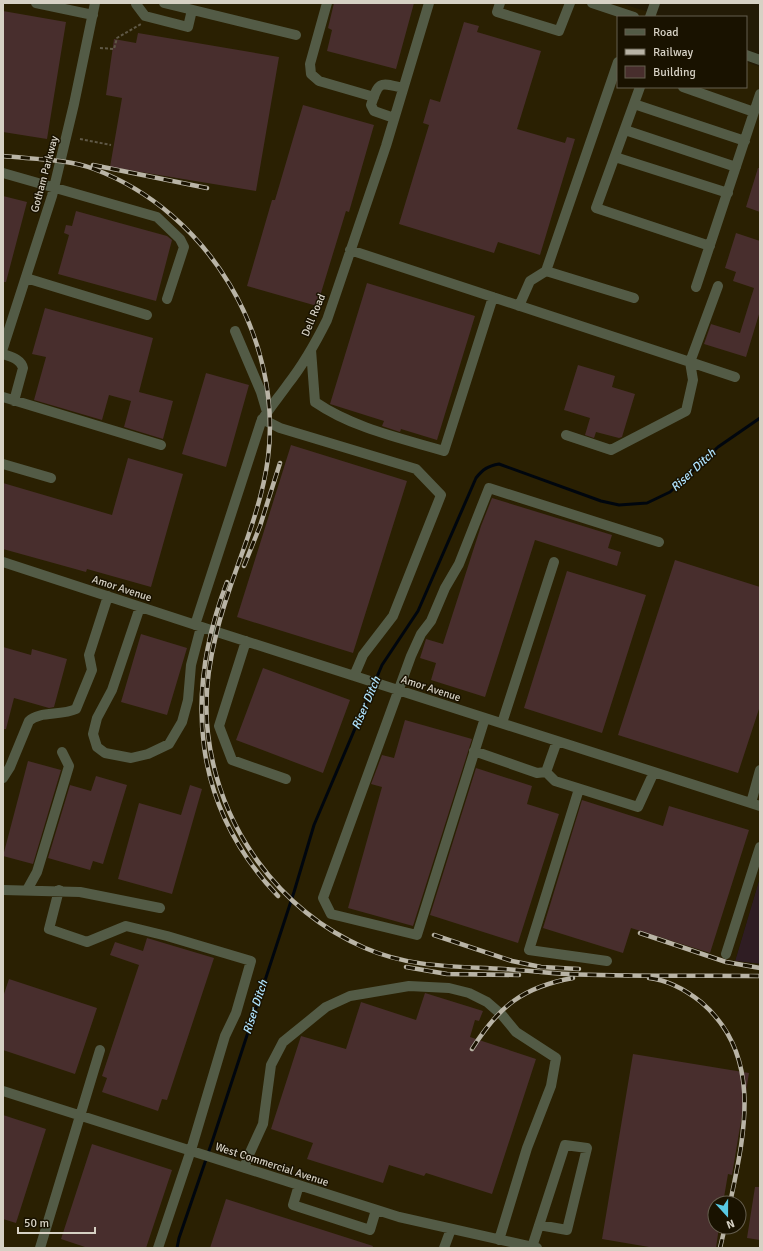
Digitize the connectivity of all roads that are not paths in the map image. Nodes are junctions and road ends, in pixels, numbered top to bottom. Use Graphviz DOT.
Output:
graph roads {
  1 [pos="36,3"];
  2 [pos="95,3"];
  3 [pos="136,3"];
  4 [pos="164,3"];
  5 [pos="327,3"];
  6 [pos="429,3"];
  7 [pos="500,3"];
  8 [pos="570,3"];
  9 [pos="592,3"];
  10 [pos="655,3"];
  11 [pos="192,10"];
  12 [pos="93,15"];
  13 [pos="628,16"];
  14 [pos="650,16"];
  15 [pos="296,35"];
  16 [pos="747,55"];
  17 [pos="760,60"];
  18 [pos="617,65"];
  19 [pos="404,88"];
  20 [pos="640,88"];
  21 [pos="686,88"];
  22 [pos="760,94"];
  23 [pos="374,97"];
  24 [pos="634,104"];
  25 [pos="754,112"];
  26 [pos="394,118"];
  27 [pos="625,130"];
  28 [pos="744,141"];
  29 [pos="615,157"];
  30 [pos="736,167"];
  31 [pos="3,173"];
  32 [pos="54,188"];
  33 [pos="728,193"];
  34 [pos="710,246"];
  35 [pos="350,250"];
  36 [pos="546,271"];
  37 [pos="26,278"];
  38 [pos="718,286"];
  39 [pos="696,287"];
  40 [pos="494,297"];
  41 [pos="634,298"];
  42 [pos="166,300"];
  43 [pos="519,306"];
  44 [pos="147,315"];
  45 [pos="235,331"];
  46 [pos="3,348"];
  47 [pos="311,350"];
  48 [pos="3,354"];
  49 [pos="690,362"];
  50 [pos="735,377"];
  51 [pos="3,397"];
  52 [pos="14,400"];
  53 [pos="265,416"];
  54 [pos="566,435"];
  55 [pos="161,445"];
  56 [pos="3,464"];
  57 [pos="51,478"];
  58 [pos="659,542"];
  59 [pos="3,562"];
  60 [pos="554,562"];
  61 [pos="108,596"];
  62 [pos="140,607"];
  63 [pos="198,626"];
  64 [pos="246,641"];
  65 [pos="354,676"];
  66 [pos="399,690"];
  67 [pos="485,718"];
  68 [pos="502,723"];
  69 [pos="557,741"];
  70 [pos="62,752"];
  71 [pos="474,752"];
  72 [pos="760,770"];
  73 [pos="546,772"];
  74 [pos="654,772"];
  75 [pos="3,778"];
  76 [pos="286,779"];
  77 [pos="579,788"];
  78 [pos="755,804"];
  79 [pos="760,847"];
  80 [pos="3,890"];
  81 [pos="27,890"];
  82 [pos="59,890"];
  83 [pos="160,908"];
  84 [pos="726,954"];
  85 [pos="607,961"];
  86 [pos="100,1050"];
  87 [pos="3,1091"];
  88 [pos="80,1115"];
  89 [pos="191,1150"];
  90 [pos="245,1168"];
  91 [pos="299,1185"];
  92 [pos="376,1210"];
  93 [pos="539,1225"];
  94 [pos="451,1229"];
  95 [pos="499,1240"];
  96 [pos="40,1248"];
  97 [pos="158,1248"];
  98 [pos="444,1248"];
  99 [pos="535,1248"];
  1 -- 12 [label="street"];
  2 -- 12 [label="street, Gotham Parkway"];
  3 -- 11 [label="street"];
  4 -- 11 [label="street"];
  5 -- 23 [label="street"];
  6 -- 19 [label="street, Dell Road"];
  7 -- 8 [label="street"];
  9 -- 13 [label="street"];
  10 -- 14 [label="street"];
  11 -- 15 [label="street"];
  12 -- 32 [label="street, Gotham Parkway"];
  16 -- 17 [label="street"];
  18 -- 36 [label="street"];
  19 -- 23 [label="street"];
  19 -- 26 [label="street, Dell Road"];
  20 -- 24 [label="street"];
  21 -- 25 [label="street"];
  22 -- 25 [label="street"];
  23 -- 26 [label="street"];
  24 -- 27 [label="street"];
  24 -- 28 [label="street"];
  25 -- 28 [label="street"];
  26 -- 35 [label="street, Dell Road"];
  27 -- 29 [label="street"];
  27 -- 30 [label="street"];
  28 -- 30 [label="street"];
  29 -- 33 [label="street"];
  29 -- 34 [label="street"];
  30 -- 33 [label="street"];
  31 -- 32 [label="street"];
  32 -- 37 [label="street, Gotham Parkway"];
  32 -- 42 [label="street"];
  33 -- 34 [label="street"];
  34 -- 39 [label="street"];
  35 -- 40 [label="street"];
  35 -- 47 [label="street, Dell Road"];
  36 -- 41 [label="street"];
  36 -- 43 [label="street"];
  37 -- 44 [label="street"];
  37 -- 46 [label="street, Gotham Parkway"];
  38 -- 49 [label="street"];
  40 -- 43 [label="street"];
  40 -- 47 [label="street"];
  43 -- 49 [label="street"];
  45 -- 53 [label="street"];
  47 -- 53 [label="street, Dell Road"];
  48 -- 52 [label="street"];
  49 -- 50 [label="street"];
  49 -- 54 [label="street"];
  51 -- 52 [label="street"];
  52 -- 55 [label="street"];
  53 -- 63 [label="street, Dell Road"];
  53 -- 65 [label="street"];
  56 -- 57 [label="street"];
  58 -- 66 [label="street"];
  59 -- 61 [label="street, Amor Avenue"];
  60 -- 68 [label="street"];
  61 -- 62 [label="street, Amor Avenue"];
  61 -- 75 [label="street"];
  62 -- 63 [label="street, Amor Avenue"];
  62 -- 63 [label="street, Dell Road"];
  63 -- 64 [label="street, Amor Avenue"];
  64 -- 65 [label="street, Amor Avenue"];
  64 -- 76 [label="street"];
  65 -- 66 [label="street, Amor Avenue"];
  66 -- 67 [label="street, Amor Avenue"];
  66 -- 71 [label="street"];
  67 -- 68 [label="street, Amor Avenue"];
  67 -- 71 [label="street"];
  68 -- 69 [label="street, Amor Avenue"];
  69 -- 73 [label="street"];
  69 -- 74 [label="street, Amor Avenue"];
  70 -- 81 [label="street"];
  71 -- 73 [label="street"];
  72 -- 78 [label="street"];
  73 -- 77 [label="street"];
  74 -- 77 [label="street"];
  74 -- 78 [label="street, Amor Avenue"];
  77 -- 85 [label="street"];
  79 -- 84 [label="street"];
  80 -- 81 [label="street"];
  81 -- 82 [label="street"];
  82 -- 83 [label="street"];
  82 -- 89 [label="street"];
  86 -- 88 [label="street"];
  87 -- 88 [label="street, West Commercial Avenue"];
  88 -- 89 [label="street, West Commercial Avenue"];
  88 -- 96 [label="street"];
  89 -- 90 [label="street, West Commercial Avenue"];
  89 -- 97 [label="street"];
  90 -- 91 [label="street, West Commercial Avenue"];
  90 -- 95 [label="street"];
  91 -- 92 [label="street, West Commercial Avenue"];
  91 -- 92 [label="street"];
  92 -- 94 [label="street, West Commercial Avenue"];
  93 -- 93 [label="street"];
  93 -- 99 [label="street"];
  94 -- 95 [label="street, West Commercial Avenue"];
  94 -- 98 [label="street"];
  95 -- 99 [label="street, West Commercial Avenue"];
}
